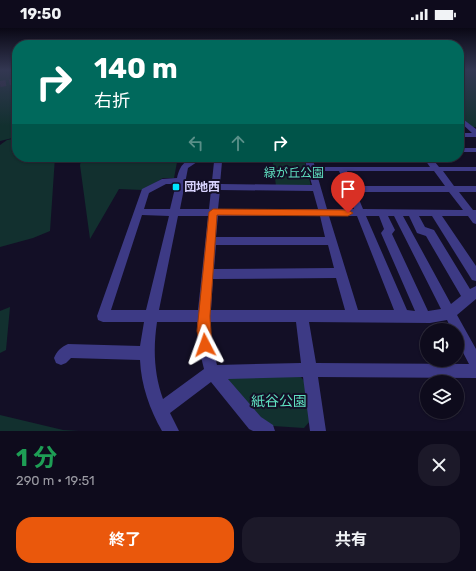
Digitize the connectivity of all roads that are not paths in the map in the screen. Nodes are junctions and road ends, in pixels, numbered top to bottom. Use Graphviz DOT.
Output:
graph roads {
  1 [pos="464,124"];
  2 [pos="464,134"];
  3 [pos="476,134"];
  4 [pos="464,150"];
  5 [pos="476,150"];
  6 [pos="190,162"];
  7 [pos="218,162"];
  8 [pos="310,162"];
  9 [pos="431,162"];
  10 [pos="312,169"];
  11 [pos="342,169"];
  12 [pos="436,169"];
  13 [pos="476,169"];
  14 [pos="181,181"];
  15 [pos="215,188"];
  16 [pos="317,188"];
  17 [pos="351,188"];
  18 [pos="452,189"];
  19 [pos="476,189"];
  20 [pos="138,212"];
  21 [pos="175,212"];
  22 [pos="213,212"];
  23 [pos="324,212"];
  24 [pos="361,213"];
  25 [pos="382,213"];
  26 [pos="397,213"];
  27 [pos="412,213"];
  28 [pos="434,213"];
  29 [pos="474,215"];
  30 [pos="211,241"];
  31 [pos="332,241"];
  32 [pos="341,273"];
  33 [pos="208,274"];
  34 [pos="476,276"];
  35 [pos="472,294"];
  36 [pos="450,313"];
  37 [pos="152,316"];
  38 [pos="204,316"];
  39 [pos="302,316"];
  40 [pos="353,316"];
  41 [pos="403,316"];
  42 [pos="424,317"];
  43 [pos="147,353"];
  44 [pos="61,358"];
  45 [pos="476,362"];
  46 [pos="310,370"];
  47 [pos="476,371"];
  48 [pos="212,372"];
  49 [pos="160,411"];
  50 [pos="171,431"];
  51 [pos="267,431"];
  52 [pos="318,431"];
  1 -- 3 [label="street"];
  2 -- 3 [label="street"];
  4 -- 5 [label="street"];
  6 -- 14 [label="street"];
  7 -- 15 [label="street"];
  8 -- 10 [label="street"];
  9 -- 12 [label="street"];
  10 -- 11 [label="street"];
  10 -- 16 [label="street"];
  11 -- 12 [label="street"];
  11 -- 17 [label="street"];
  12 -- 13 [label="street"];
  12 -- 18 [label="street"];
  14 -- 20 [label="street"];
  14 -- 21 [label="street"];
  15 -- 16 [label="street"];
  15 -- 22 [label="street"];
  16 -- 23 [label="street"];
  17 -- 18 [label="street"];
  17 -- 24 [label="street"];
  18 -- 19 [label="street"];
  18 -- 29 [label="street"];
  20 -- 21 [label="street"];
  20 -- 37 [label="street"];
  21 -- 22 [label="street"];
  21 -- 37 [label="street"];
  22 -- 23 [label="street"];
  22 -- 30 [label="street"];
  23 -- 24 [label="street"];
  23 -- 31 [label="street"];
  24 -- 25 [label="street"];
  24 -- 41 [label="street"];
  25 -- 26 [label="street"];
  25 -- 42 [label="street"];
  26 -- 27 [label="street"];
  26 -- 36 [label="street"];
  27 -- 28 [label="street"];
  27 -- 35 [label="street"];
  28 -- 29 [label="street"];
  28 -- 34 [label="street"];
  30 -- 31 [label="street"];
  30 -- 33 [label="street"];
  31 -- 32 [label="street"];
  32 -- 33 [label="street"];
  32 -- 40 [label="street"];
  33 -- 38 [label="street"];
  35 -- 36 [label="street"];
  36 -- 42 [label="street"];
  36 -- 45 [label="street"];
  37 -- 38 [label="street"];
  37 -- 43 [label="street"];
  38 -- 39 [label="street"];
  38 -- 48 [label="street"];
  39 -- 40 [label="street"];
  39 -- 46 [label="street"];
  40 -- 41 [label="street"];
  41 -- 42 [label="street"];
  43 -- 44 [label="street"];
  43 -- 49 [label="street"];
  46 -- 47 [label="street"];
  46 -- 48 [label="street"];
  46 -- 52 [label="street"];
  48 -- 49 [label="street"];
  48 -- 51 [label="street"];
  49 -- 50 [label="street"];
}
